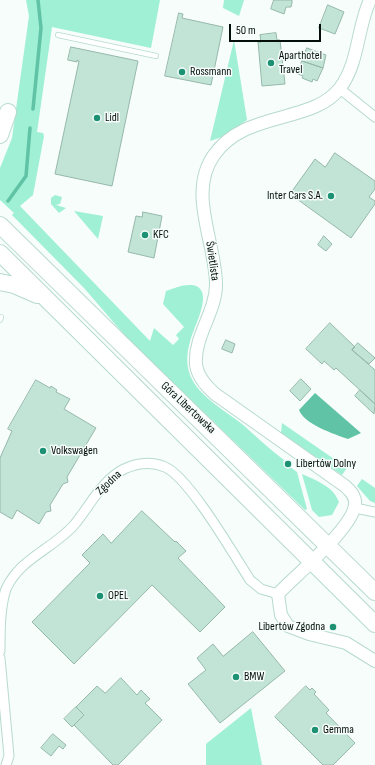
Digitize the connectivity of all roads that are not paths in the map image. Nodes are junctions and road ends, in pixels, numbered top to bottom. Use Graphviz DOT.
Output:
graph roads {
  1 [pos="370,0"];
  2 [pos="58,35"];
  3 [pos="156,56"];
  4 [pos="340,89"];
  5 [pos="8,112"];
  6 [pos="375,117"];
  7 [pos="0,135"];
  8 [pos="0,225"];
  9 [pos="0,253"];
  10 [pos="0,282"];
  11 [pos="44,297"];
  12 [pos="355,508"];
  13 [pos="375,512"];
  14 [pos="328,545"];
  15 [pos="312,561"];
  16 [pos="375,592"];
  17 [pos="278,594"];
  18 [pos="375,624"];
  19 [pos="0,651"];
  20 [pos="0,658"];
  21 [pos="375,662"];
  22 [pos="6,765"];
  1 -- 4 [label="street, Świetlista"];
  2 -- 3 [label="lane"];
  4 -- 6 [label="street"];
  4 -- 12 [label="street, Świetlista"];
  5 -- 7 [label="highway"];
  8 -- 14 [label="highway, Góra Libertowska"];
  9 -- 11 [label="highway, Góra Libertowska"];
  10 -- 11 [label="highway"];
  11 -- 15 [label="highway, Góra Libertowska"];
  12 -- 13 [label="street"];
  12 -- 14 [label="street"];
  14 -- 15 [label="street"];
  14 -- 16 [label="highway, Góra Libertowska"];
  15 -- 17 [label="street"];
  15 -- 18 [label="highway, Góra Libertowska"];
  17 -- 19 [label="street, Zgodna"];
  17 -- 21 [label="street"];
  20 -- 22 [label="street"];
}
